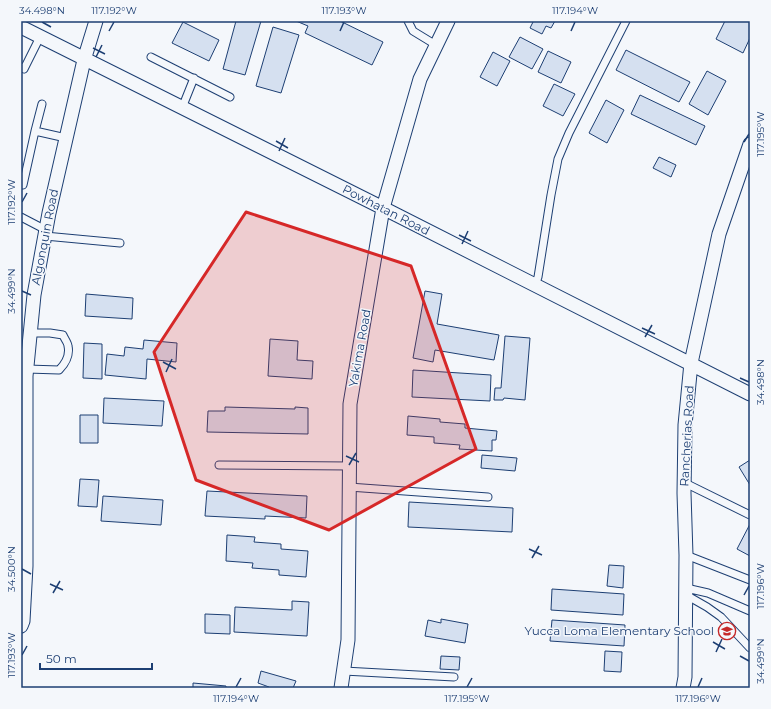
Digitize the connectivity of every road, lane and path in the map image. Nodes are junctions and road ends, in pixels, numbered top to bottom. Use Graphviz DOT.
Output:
graph roads {
  1 [pos="96,21"];
  2 [pos="408,21"];
  3 [pos="448,21"];
  4 [pos="626,21"];
  5 [pos="21,27"];
  6 [pos="40,37"];
  7 [pos="436,45"];
  8 [pos="151,56"];
  9 [pos="84,60"];
  10 [pos="21,67"];
  11 [pos="194,78"];
  12 [pos="230,97"];
  13 [pos="42,104"];
  14 [pos="182,108"];
  15 [pos="35,131"];
  16 [pos="66,138"];
  17 [pos="750,144"];
  18 [pos="23,185"];
  19 [pos="383,208"];
  20 [pos="21,217"];
  21 [pos="45,233"];
  22 [pos="120,243"];
  23 [pos="535,285"];
  24 [pos="30,333"];
  25 [pos="691,363"];
  26 [pos="27,369"];
  27 [pos="750,394"];
  28 [pos="219,465"];
  29 [pos="350,466"];
  30 [pos="685,483"];
  31 [pos="350,487"];
  32 [pos="488,497"];
  33 [pos="750,515"];
  34 [pos="686,555"];
  35 [pos="750,580"];
  36 [pos="686,591"];
  37 [pos="750,611"];
  38 [pos="21,626"];
  39 [pos="750,648"];
  40 [pos="344,671"];
  41 [pos="454,677"];
  42 [pos="341,688"];
  43 [pos="683,688"];
  1 -- 9 [label="street, Algonquin Road"];
  2 -- 7 [label="lane"];
  3 -- 7 [label="street, Yakima Road"];
  4 -- 23 [label="lane"];
  5 -- 6 [label="street, Powhatan Road"];
  6 -- 9 [label="street, Powhatan Road"];
  6 -- 10 [label="lane"];
  7 -- 19 [label="street, Yakima Road"];
  8 -- 11 [label="lane"];
  9 -- 14 [label="street, Powhatan Road"];
  9 -- 16 [label="street, Algonquin Road"];
  11 -- 12 [label="lane"];
  11 -- 14 [label="lane"];
  13 -- 15 [label="lane"];
  14 -- 19 [label="street, Powhatan Road"];
  15 -- 16 [label="lane"];
  15 -- 18 [label="lane"];
  16 -- 21 [label="street, Algonquin Road"];
  17 -- 25 [label="street, Rancherias Road"];
  19 -- 23 [label="street, Powhatan Road"];
  19 -- 29 [label="street, Yakima Road"];
  20 -- 21 [label="lane"];
  21 -- 22 [label="lane"];
  21 -- 24 [label="street, Algonquin Road"];
  23 -- 25 [label="street, Powhatan Road"];
  24 -- 26 [label="street, Algonquin Road"];
  24 -- 26 [label="lane"];
  25 -- 27 [label="street, Powhatan Road"];
  25 -- 30 [label="street, Rancherias Road"];
  26 -- 38 [label="street, Algonquin Road"];
  28 -- 29 [label="lane"];
  29 -- 31 [label="street, Yakima Road"];
  30 -- 33 [label="lane"];
  30 -- 34 [label="street, Rancherias Road"];
  31 -- 32 [label="lane"];
  31 -- 40 [label="street, Yakima Road"];
  34 -- 35 [label="lane"];
  34 -- 36 [label="street, Rancherias Road"];
  36 -- 37 [label="lane"];
  36 -- 39 [label="lane"];
  36 -- 43 [label="street, Rancherias Road"];
  40 -- 41 [label="lane"];
  40 -- 42 [label="street, Yakima Road"];
}
